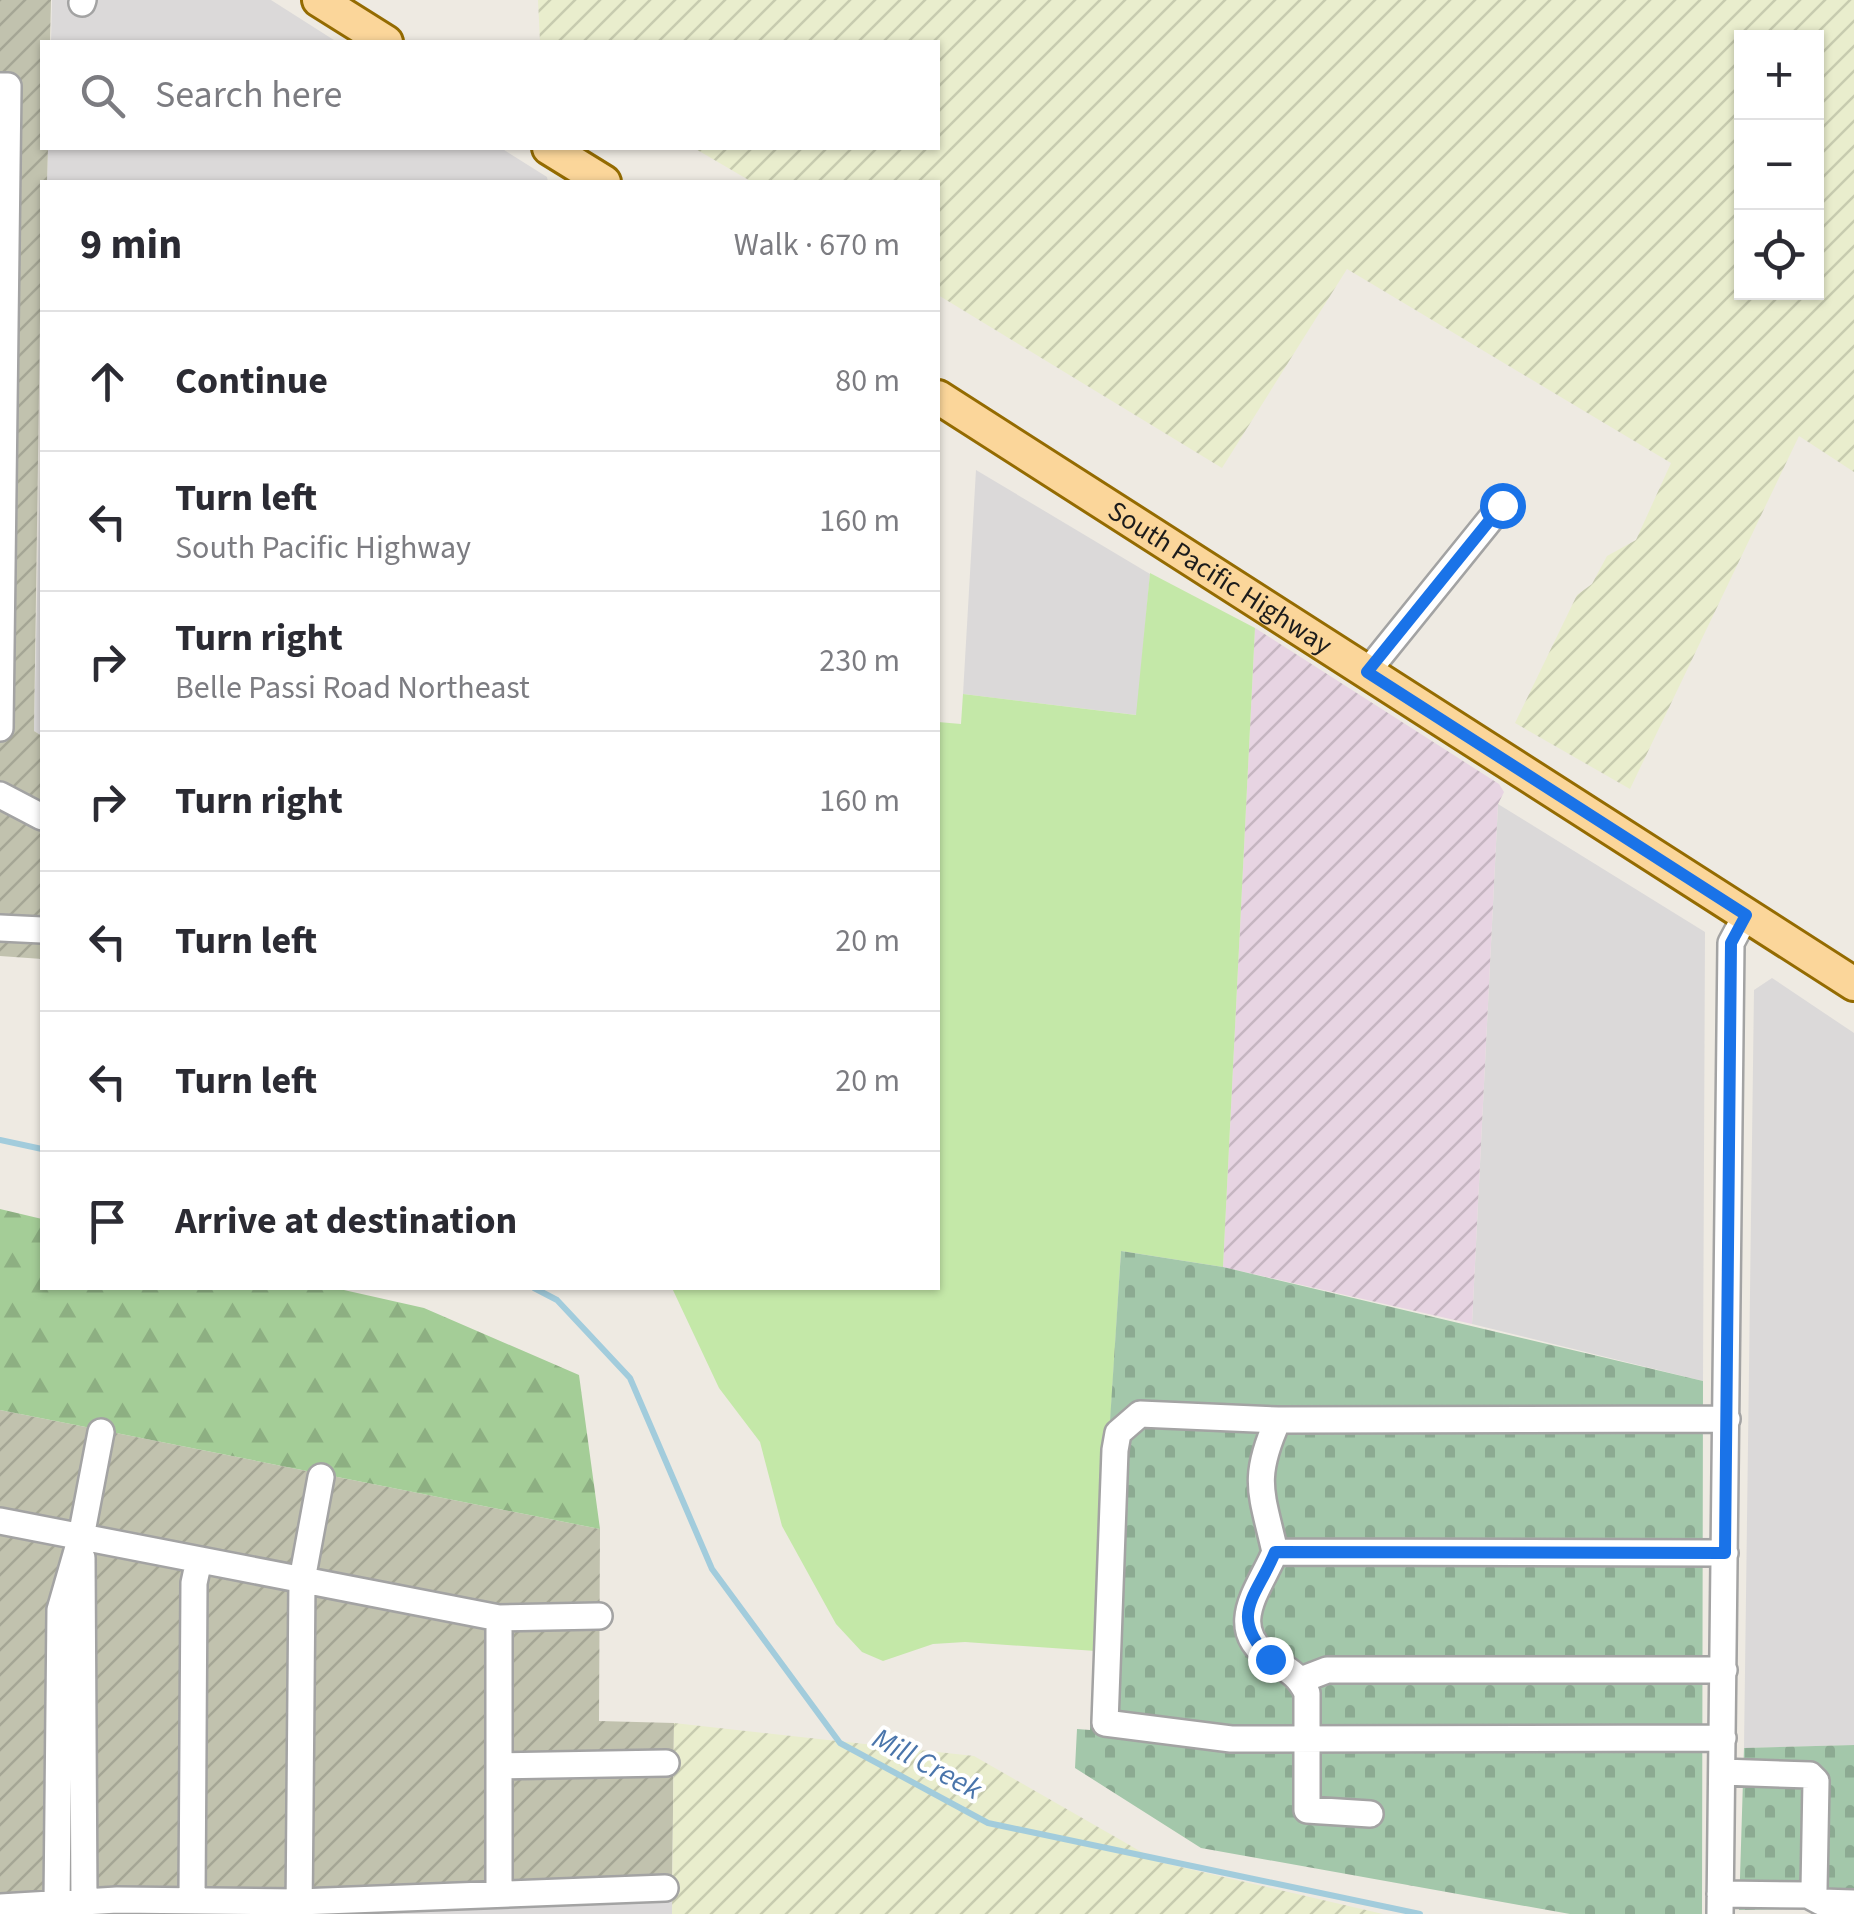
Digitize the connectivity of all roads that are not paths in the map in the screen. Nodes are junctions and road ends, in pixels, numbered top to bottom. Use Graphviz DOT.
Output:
graph roads {
  1 [pos="319,0"];
  2 [pos="383,40"];
  3 [pos="0,86"];
  4 [pos="552,150"];
  5 [pos="601,180"];
  6 [pos="940,398"];
  7 [pos="2,461"];
  8 [pos="1502,505"];
  9 [pos="1367,672"];
  10 [pos="0,728"];
  11 [pos="0,795"];
  12 [pos="40,816"];
  13 [pos="1746,915"];
  14 [pos="0,928"];
  15 [pos="40,930"];
  16 [pos="1854,984"];
  17 [pos="1727,1419"];
  18 [pos="1278,1420"];
  19 [pos="101,1432"];
  20 [pos="320,1477"];
  21 [pos="0,1521"];
  22 [pos="80,1537"];
  23 [pos="1275,1552"];
  24 [pos="1725,1553"];
  25 [pos="199,1560"];
  26 [pos="302,1580"];
  27 [pos="599,1616"];
  28 [pos="498,1618"];
  29 [pos="1724,1670"];
  30 [pos="1301,1680"];
  31 [pos="1723,1738"];
  32 [pos="1307,1739"];
  33 [pos="666,1763"];
  34 [pos="498,1766"];
  35 [pos="1722,1772"];
  36 [pos="1370,1814"];
  37 [pos="665,1888"];
  38 [pos="498,1892"];
  39 [pos="1808,1895"];
  40 [pos="192,1900"];
  41 [pos="84,1902"];
  42 [pos="1854,1903"];
  43 [pos="58,1904"];
  44 [pos="1720,1904"];
  45 [pos="405,1905"];
  46 [pos="352,1907"];
  47 [pos="0,1908"];
  48 [pos="299,1908"];
  1 -- 2 [label="main road"];
  3 -- 7 [label="street"];
  4 -- 5 [label="main road"];
  6 -- 9 [label="main road, South Pacific Highway"];
  7 -- 10 [label="street"];
  8 -- 9 [label="street"];
  9 -- 13 [label="main road, South Pacific Highway"];
  11 -- 12 [label="street"];
  13 -- 16 [label="main road, South Pacific Highway"];
  13 -- 17 [label="street"];
  14 -- 15 [label="street"];
  17 -- 18 [label="street"];
  17 -- 24 [label="street"];
  18 -- 23 [label="street"];
  18 -- 32 [label="street"];
  19 -- 22 [label="street"];
  20 -- 26 [label="street"];
  21 -- 22 [label="street"];
  22 -- 25 [label="street"];
  22 -- 41 [label="street"];
  22 -- 43 [label="street"];
  23 -- 24 [label="street"];
  23 -- 30 [label="street"];
  24 -- 29 [label="street"];
  25 -- 26 [label="street"];
  25 -- 40 [label="street"];
  26 -- 28 [label="street"];
  26 -- 48 [label="street"];
  27 -- 28 [label="street"];
  28 -- 34 [label="street"];
  29 -- 30 [label="street"];
  29 -- 31 [label="street"];
  30 -- 32 [label="street"];
  31 -- 32 [label="street"];
  31 -- 35 [label="street"];
  32 -- 36 [label="street"];
  33 -- 34 [label="street"];
  34 -- 38 [label="street"];
  35 -- 39 [label="street"];
  35 -- 44 [label="street"];
  37 -- 38 [label="street"];
  38 -- 45 [label="street"];
  39 -- 42 [label="street"];
  39 -- 44 [label="street"];
  40 -- 41 [label="street"];
  40 -- 48 [label="street"];
  41 -- 43 [label="street"];
  43 -- 47 [label="street"];
  45 -- 46 [label="street"];
  46 -- 48 [label="street"];
}
